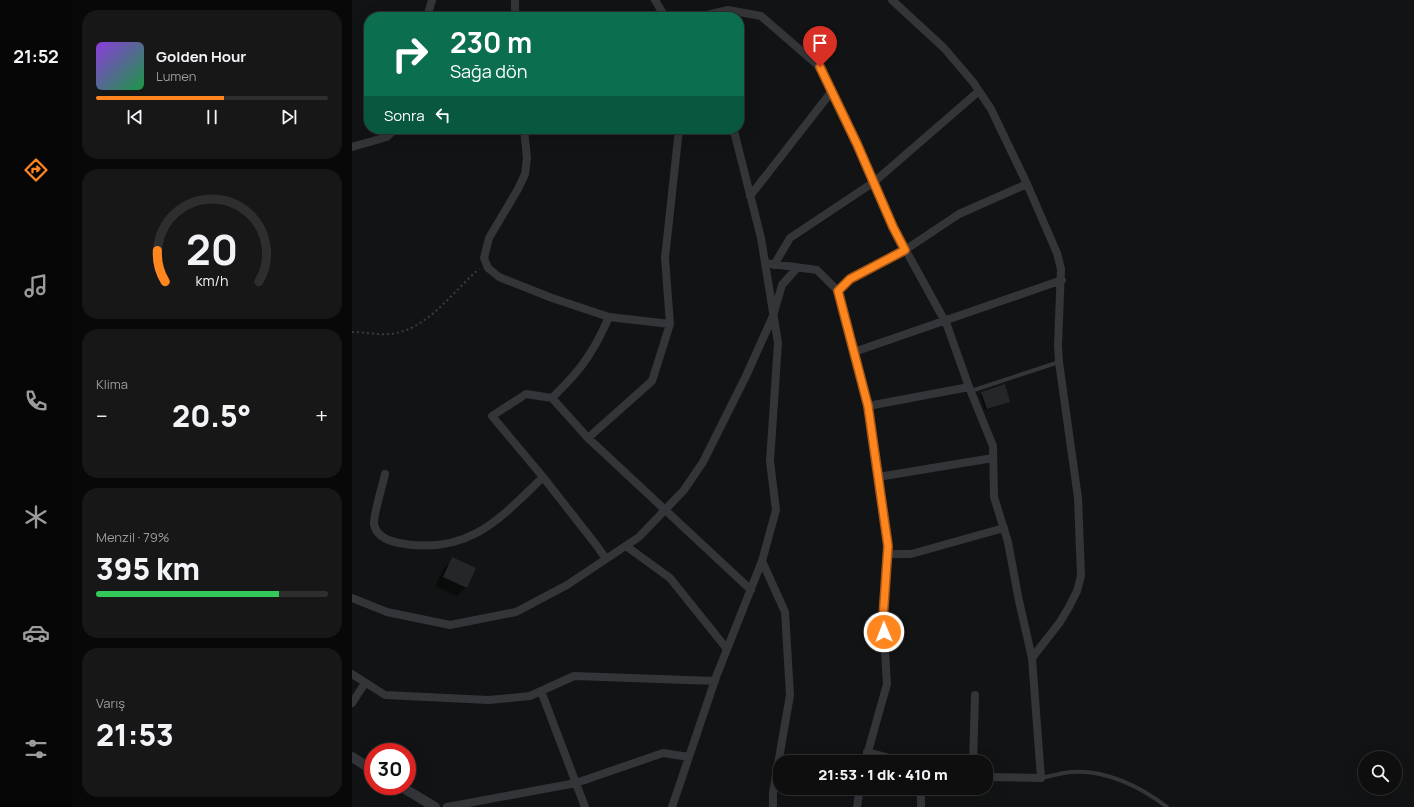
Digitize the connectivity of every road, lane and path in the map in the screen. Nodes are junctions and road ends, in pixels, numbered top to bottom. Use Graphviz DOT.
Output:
graph roads {
  1 [pos="432,0"];
  2 [pos="515,0"];
  3 [pos="655,0"];
  4 [pos="892,0"];
  5 [pos="428,12"];
  6 [pos="516,12"];
  7 [pos="662,12"];
  8 [pos="720,12"];
  9 [pos="739,12"];
  10 [pos="744,13"];
  11 [pos="832,91"];
  12 [pos="979,91"];
  13 [pos="390,134"];
  14 [pos="525,134"];
  15 [pos="678,134"];
  16 [pos="734,134"];
  17 [pos="352,147"];
  18 [pos="874,182"];
  19 [pos="1027,184"];
  20 [pos="750,196"];
  21 [pos="905,250"];
  22 [pos="486,263"];
  23 [pos="765,264"];
  24 [pos="774,265"];
  25 [pos="797,268"];
  26 [pos="1062,280"];
  27 [pos="838,291"];
  28 [pos="774,316"];
  29 [pos="609,317"];
  30 [pos="944,320"];
  31 [pos="670,324"];
  32 [pos="352,332"];
  33 [pos="854,352"];
  34 [pos="1059,362"];
  35 [pos="970,389"];
  36 [pos="552,398"];
  37 [pos="868,406"];
  38 [pos="588,438"];
  39 [pos="993,458"];
  40 [pos="386,474"];
  41 [pos="543,477"];
  42 [pos="878,477"];
  43 [pos="664,510"];
  44 [pos="1004,528"];
  45 [pos="626,546"];
  46 [pos="887,554"];
  47 [pos="606,559"];
  48 [pos="762,561"];
  49 [pos="751,590"];
  50 [pos="352,598"];
  51 [pos="728,649"];
  52 [pos="1032,658"];
  53 [pos="352,674"];
  54 [pos="715,681"];
  55 [pos="365,683"];
  56 [pos="541,691"];
  57 [pos="975,694"];
  58 [pos="352,703"];
  59 [pos="867,752"];
  60 [pos="866,755"];
  61 [pos="878,755"];
  62 [pos="973,755"];
  63 [pos="352,757"];
  64 [pos="689,757"];
  65 [pos="364,764"];
  66 [pos="993,778"];
  67 [pos="1041,778"];
  68 [pos="576,783"];
  69 [pos="415,795"];
  70 [pos="859,795"];
  71 [pos="921,795"];
  72 [pos="436,807"];
  73 [pos="447,807"];
  74 [pos="585,807"];
  75 [pos="672,807"];
  76 [pos="773,807"];
  77 [pos="857,807"];
  78 [pos="920,807"];
  79 [pos="1167,807"];
  1 -- 5 [label="street"];
  2 -- 6 [label="street"];
  3 -- 7 [label="street"];
  4 -- 12 [label="street"];
  8 -- 9 [label="street"];
  10 -- 11 [label="street"];
  11 -- 18 [label="street"];
  11 -- 20 [label="street"];
  12 -- 18 [label="street"];
  12 -- 19 [label="street"];
  13 -- 17 [label="street"];
  14 -- 22 [label="street"];
  15 -- 31 [label="street"];
  16 -- 20 [label="street"];
  18 -- 21 [label="street"];
  18 -- 24 [label="street"];
  19 -- 21 [label="street"];
  19 -- 26 [label="street"];
  20 -- 23 [label="street"];
  21 -- 27 [label="street"];
  21 -- 30 [label="street"];
  22 -- 29 [label="street"];
  22 -- 32 [label="path"];
  23 -- 24 [label="street"];
  23 -- 28 [label="street"];
  24 -- 25 [label="street"];
  25 -- 27 [label="street"];
  25 -- 28 [label="street"];
  26 -- 30 [label="street"];
  26 -- 34 [label="street"];
  27 -- 33 [label="street"];
  28 -- 43 [label="street"];
  28 -- 48 [label="street"];
  29 -- 31 [label="street"];
  29 -- 36 [label="street"];
  30 -- 33 [label="street"];
  30 -- 35 [label="street"];
  31 -- 38 [label="street"];
  33 -- 37 [label="street"];
  34 -- 35 [label="lane"];
  34 -- 52 [label="street"];
  35 -- 37 [label="street"];
  35 -- 39 [label="street"];
  36 -- 38 [label="street"];
  36 -- 41 [label="street"];
  37 -- 42 [label="street"];
  38 -- 43 [label="street"];
  39 -- 42 [label="street"];
  39 -- 44 [label="street"];
  40 -- 41 [label="street"];
  41 -- 47 [label="street"];
  42 -- 46 [label="street"];
  43 -- 45 [label="street"];
  43 -- 49 [label="street"];
  44 -- 46 [label="street"];
  44 -- 52 [label="street"];
  45 -- 47 [label="street"];
  45 -- 51 [label="street"];
  46 -- 59 [label="street"];
  47 -- 50 [label="street"];
  48 -- 49 [label="street"];
  48 -- 76 [label="street"];
  49 -- 51 [label="street"];
  51 -- 54 [label="street"];
  52 -- 67 [label="street"];
  53 -- 55 [label="street"];
  54 -- 56 [label="street"];
  54 -- 64 [label="street"];
  55 -- 56 [label="street"];
  55 -- 58 [label="street"];
  56 -- 68 [label="street"];
  57 -- 62 [label="street"];
  59 -- 60 [label="street"];
  59 -- 61 [label="street"];
  63 -- 65 [label="street"];
  64 -- 68 [label="street"];
  64 -- 75 [label="street"];
  66 -- 67 [label="street"];
  67 -- 79 [label="lane"];
  68 -- 73 [label="street"];
  68 -- 74 [label="street"];
  69 -- 72 [label="street"];
  70 -- 77 [label="street"];
  71 -- 78 [label="street"];
}
